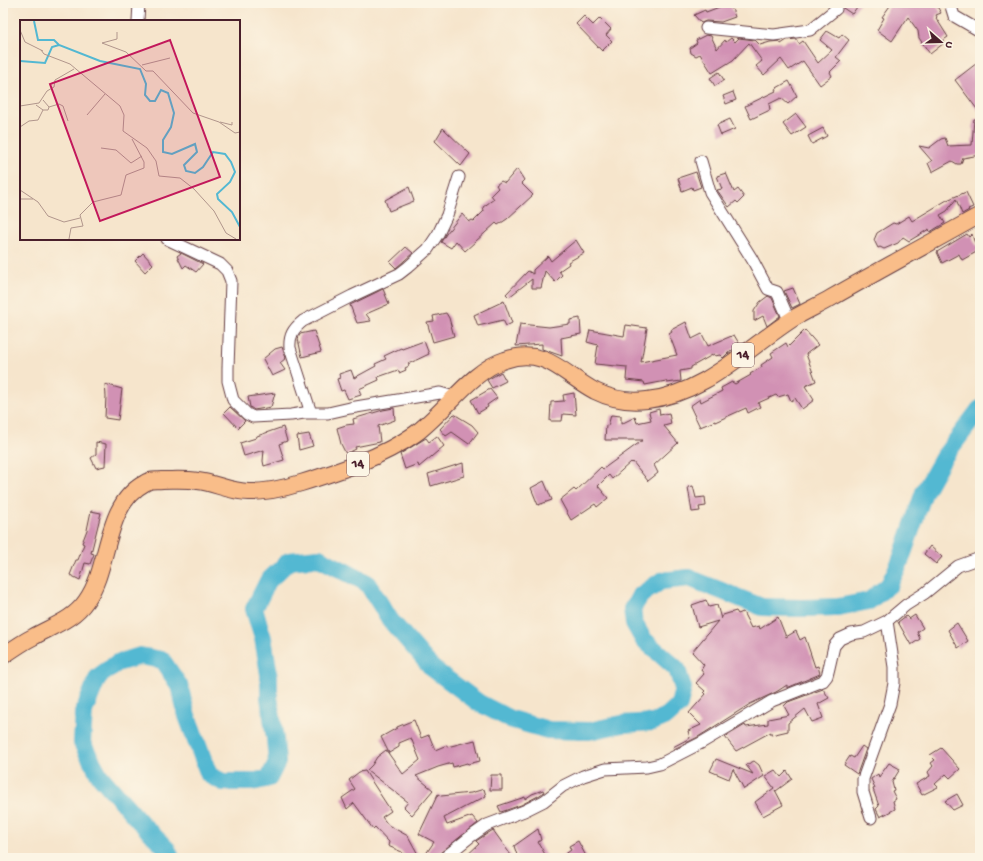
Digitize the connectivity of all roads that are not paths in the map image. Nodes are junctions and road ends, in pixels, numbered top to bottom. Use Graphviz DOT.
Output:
graph roads {
  1 [pos="139,3"];
  2 [pos="836,3"];
  3 [pos="950,3"];
  4 [pos="138,20"];
  5 [pos="706,28"];
  6 [pos="980,31"];
  7 [pos="701,161"];
  8 [pos="459,177"];
  9 [pos="980,215"];
  10 [pos="169,240"];
  11 [pos="790,322"];
  12 [pos="454,397"];
  13 [pos="311,413"];
  14 [pos="980,558"];
  15 [pos="887,621"];
  16 [pos="3,656"];
  17 [pos="871,818"];
  18 [pos="444,858"];
  1 -- 4 [label="street"];
  2 -- 5 [label="street"];
  3 -- 6 [label="street"];
  7 -- 11 [label="street"];
  8 -- 13 [label="street"];
  9 -- 11 [label="highway, 14"];
  10 -- 13 [label="street"];
  11 -- 12 [label="highway, 14"];
  12 -- 13 [label="street"];
  12 -- 16 [label="highway, 14"];
  14 -- 15 [label="street"];
  15 -- 17 [label="street"];
  15 -- 18 [label="street"];
}
